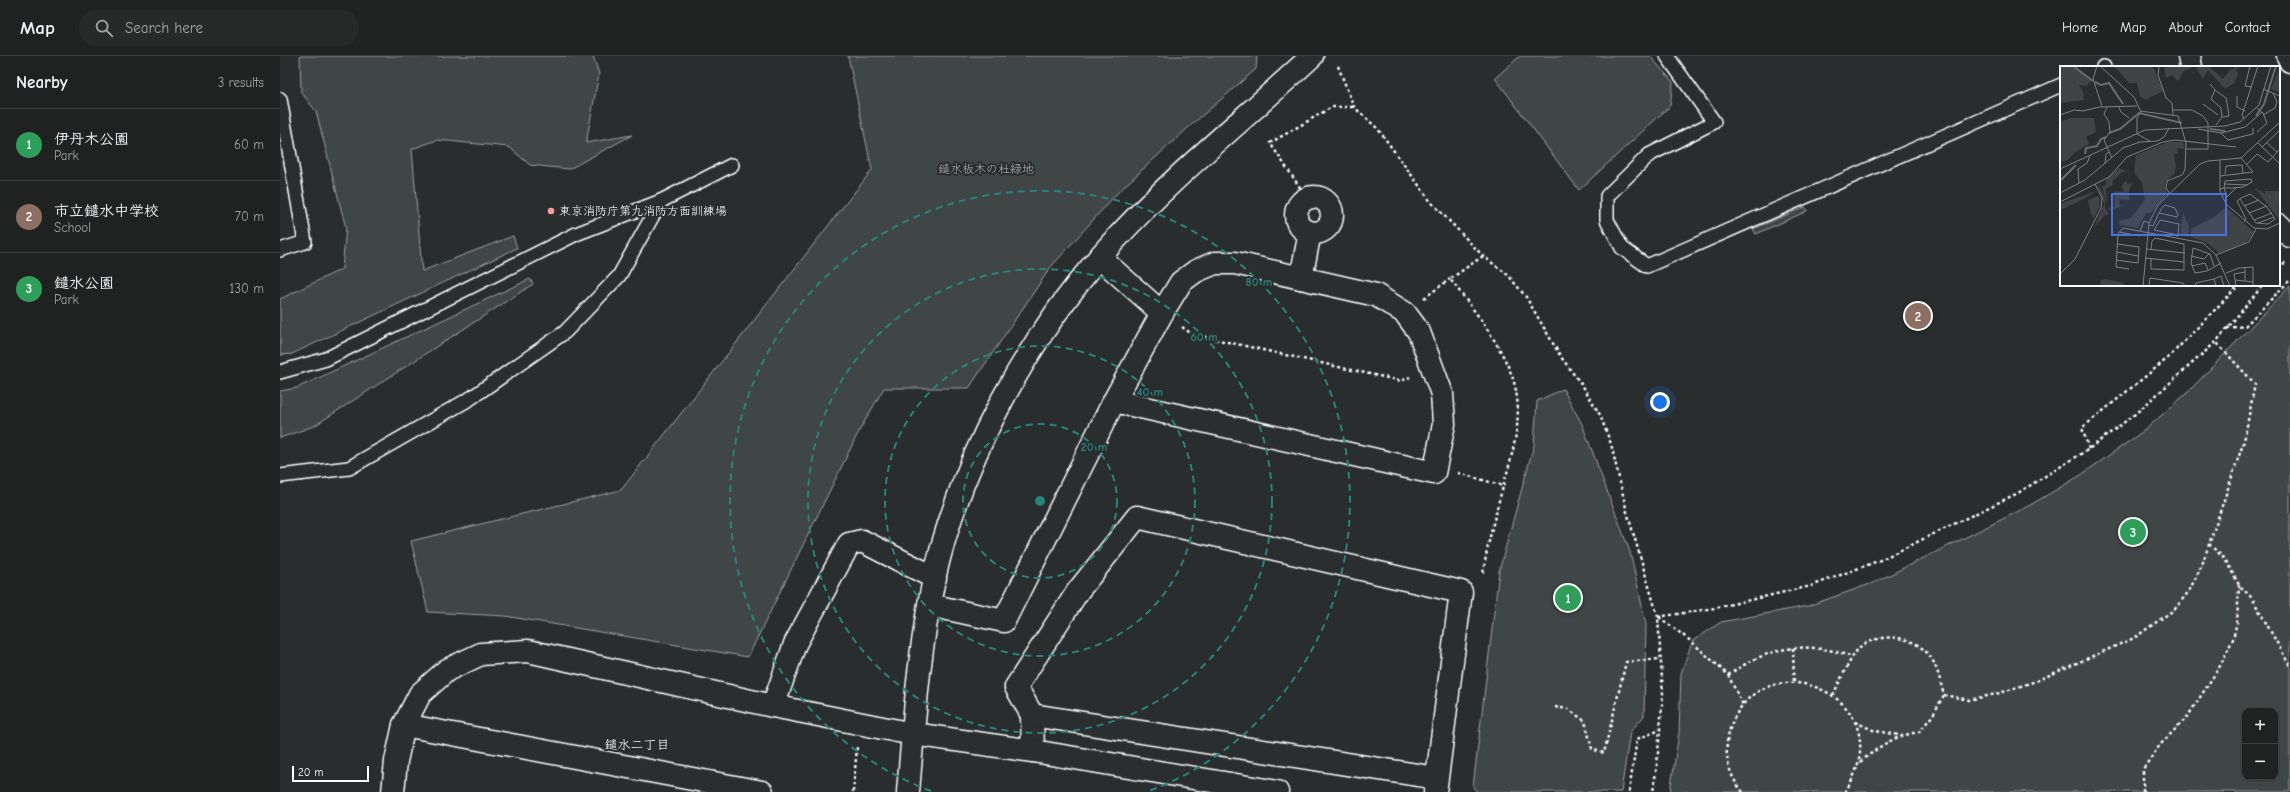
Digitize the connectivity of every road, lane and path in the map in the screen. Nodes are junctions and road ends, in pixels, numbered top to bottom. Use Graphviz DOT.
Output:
graph roads {
  1 [pos="1311,56"];
  2 [pos="1667,56"];
  3 [pos="2189,56"];
  4 [pos="2288,56"];
  5 [pos="2290,61"];
  6 [pos="1338,66"];
  7 [pos="2191,66"];
  8 [pos="2060,85"];
  9 [pos="280,99"];
  10 [pos="1354,107"];
  11 [pos="732,165"];
  12 [pos="1307,198"];
  13 [pos="661,201"];
  14 [pos="2280,225"];
  15 [pos="2290,236"];
  16 [pos="280,250"];
  17 [pos="1483,256"];
  18 [pos="2290,257"];
  19 [pos="1100,258"];
  20 [pos="2280,268"];
  21 [pos="1301,278"];
  22 [pos="1450,279"];
  23 [pos="2290,280"];
  24 [pos="2238,286"];
  25 [pos="2262,286"];
  26 [pos="1162,313"];
  27 [pos="1405,313"];
  28 [pos="2226,328"];
  29 [pos="2216,342"];
  30 [pos="1432,366"];
  31 [pos="280,372"];
  32 [pos="1114,401"];
  33 [pos="2089,449"];
  34 [pos="1435,468"];
  35 [pos="280,476"];
  36 [pos="1504,486"];
  37 [pos="2209,544"];
  38 [pos="1483,574"];
  39 [pos="935,578"];
  40 [pos="2239,585"];
  41 [pos="929,605"];
  42 [pos="1658,617"];
  43 [pos="1793,648"];
  44 [pos="1854,657"];
  45 [pos="1659,659"];
  46 [pos="2290,666"];
  47 [pos="1728,675"];
  48 [pos="1794,682"];
  49 [pos="1833,695"];
  50 [pos="1944,695"];
  51 [pos="1743,705"];
  52 [pos="773,706"];
  53 [pos="1555,707"];
  54 [pos="1032,715"];
  55 [pos="1855,722"];
  56 [pos="860,724"];
  57 [pos="404,725"];
  58 [pos="1660,730"];
  59 [pos="913,734"];
  60 [pos="1901,735"];
  61 [pos="1033,751"];
  62 [pos="1860,762"];
  63 [pos="1436,785"];
  64 [pos="393,792"];
  65 [pos="762,792"];
  66 [pos="852,792"];
  67 [pos="908,792"];
  68 [pos="1277,792"];
  69 [pos="1629,792"];
  70 [pos="1653,792"];
  71 [pos="1743,792"];
  72 [pos="1846,792"];
  73 [pos="2143,792"];
  1 -- 19 [label="street"];
  2 -- 8 [label="lane"];
  3 -- 7 [label="street"];
  4 -- 5 [label="street"];
  6 -- 10 [label="path"];
  9 -- 16 [label="lane"];
  10 -- 12 [label="path"];
  10 -- 17 [label="path"];
  11 -- 13 [label="lane"];
  12 -- 21 [label="street"];
  13 -- 31 [label="lane"];
  13 -- 35 [label="lane"];
  14 -- 15 [label="street"];
  17 -- 22 [label="path"];
  17 -- 42 [label="path"];
  18 -- 20 [label="path"];
  19 -- 26 [label="street"];
  19 -- 39 [label="street"];
  21 -- 26 [label="street"];
  21 -- 27 [label="street"];
  22 -- 27 [label="path"];
  22 -- 36 [label="path"];
  23 -- 28 [label="path"];
  24 -- 33 [label="path"];
  25 -- 28 [label="path"];
  26 -- 30 [label="path"];
  26 -- 32 [label="street"];
  27 -- 30 [label="street"];
  28 -- 29 [label="path"];
  29 -- 33 [label="path"];
  29 -- 37 [label="path"];
  30 -- 34 [label="street"];
  32 -- 34 [label="street"];
  32 -- 41 [label="street"];
  33 -- 42 [label="path"];
  34 -- 36 [label="path"];
  36 -- 38 [label="path"];
  37 -- 40 [label="path"];
  37 -- 50 [label="path"];
  39 -- 41 [label="street"];
  39 -- 52 [label="street"];
  40 -- 46 [label="path"];
  40 -- 73 [label="path"];
  41 -- 59 [label="street"];
  42 -- 45 [label="path"];
  42 -- 47 [label="path"];
  43 -- 44 [label="path"];
  43 -- 47 [label="path"];
  43 -- 48 [label="path"];
  44 -- 49 [label="path"];
  44 -- 50 [label="path"];
  45 -- 53 [label="path"];
  45 -- 58 [label="path"];
  47 -- 51 [label="path"];
  48 -- 49 [label="path"];
  48 -- 51 [label="path"];
  49 -- 55 [label="path"];
  50 -- 60 [label="path"];
  51 -- 71 [label="path"];
  52 -- 56 [label="street"];
  52 -- 57 [label="street"];
  54 -- 61 [label="street"];
  54 -- 63 [label="street"];
  54 -- 63 [label="street"];
  55 -- 60 [label="path"];
  55 -- 62 [label="path"];
  56 -- 59 [label="street"];
  56 -- 66 [label="path"];
  57 -- 64 [label="street"];
  57 -- 65 [label="street"];
  58 -- 69 [label="path"];
  58 -- 70 [label="path"];
  59 -- 61 [label="street"];
  59 -- 67 [label="street"];
  60 -- 62 [label="path"];
  61 -- 68 [label="street"];
  62 -- 72 [label="path"];
}
